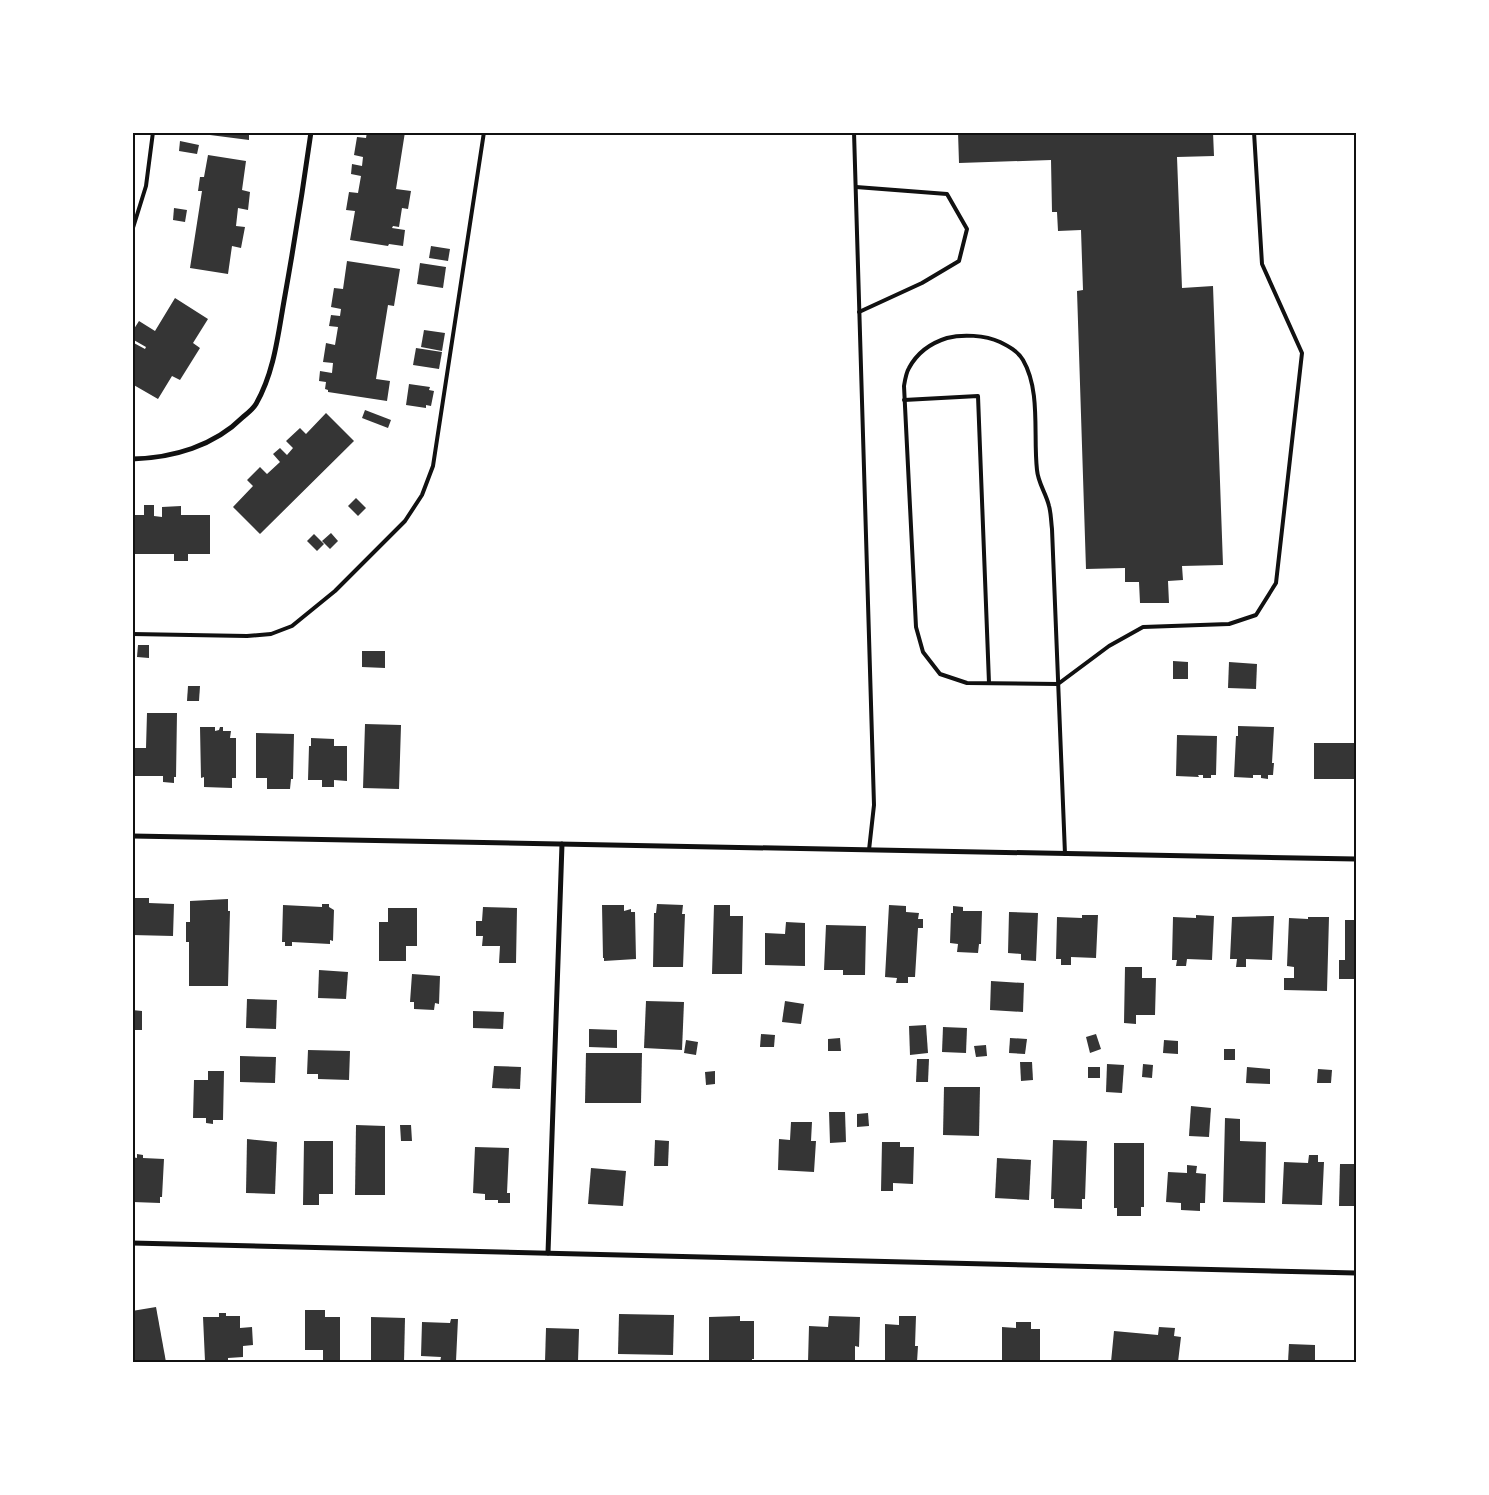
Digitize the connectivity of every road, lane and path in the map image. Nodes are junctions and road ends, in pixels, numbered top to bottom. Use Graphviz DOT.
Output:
graph roads {
  1 [pos="154,132"];
  2 [pos="311,132"];
  3 [pos="484,132"];
  4 [pos="854,132"];
  5 [pos="1254,132"];
  6 [pos="856,187"];
  7 [pos="132,231"];
  8 [pos="859,312"];
  9 [pos="904,400"];
  10 [pos="132,460"];
  11 [pos="132,634"];
  12 [pos="990,682"];
  13 [pos="1058,684"];
  14 [pos="132,836"];
  15 [pos="562,844"];
  16 [pos="869,850"];
  17 [pos="1065,854"];
  18 [pos="1356,859"];
  19 [pos="132,1243"];
  20 [pos="548,1253"];
  21 [pos="1356,1273"];
  1 -- 7 [label="lane"];
  2 -- 10 [label="street"];
  3 -- 11 [label="lane"];
  4 -- 6 [label="lane"];
  5 -- 13 [label="lane"];
  6 -- 8 [label="lane"];
  6 -- 8 [label="lane"];
  8 -- 16 [label="lane"];
  9 -- 12 [label="lane"];
  9 -- 12 [label="lane"];
  9 -- 13 [label="lane"];
  12 -- 13 [label="lane"];
  13 -- 17 [label="lane"];
  14 -- 15 [label="street"];
  15 -- 16 [label="street"];
  15 -- 20 [label="street"];
  16 -- 17 [label="street"];
  17 -- 18 [label="street"];
  19 -- 20 [label="street"];
  20 -- 21 [label="street"];
}
